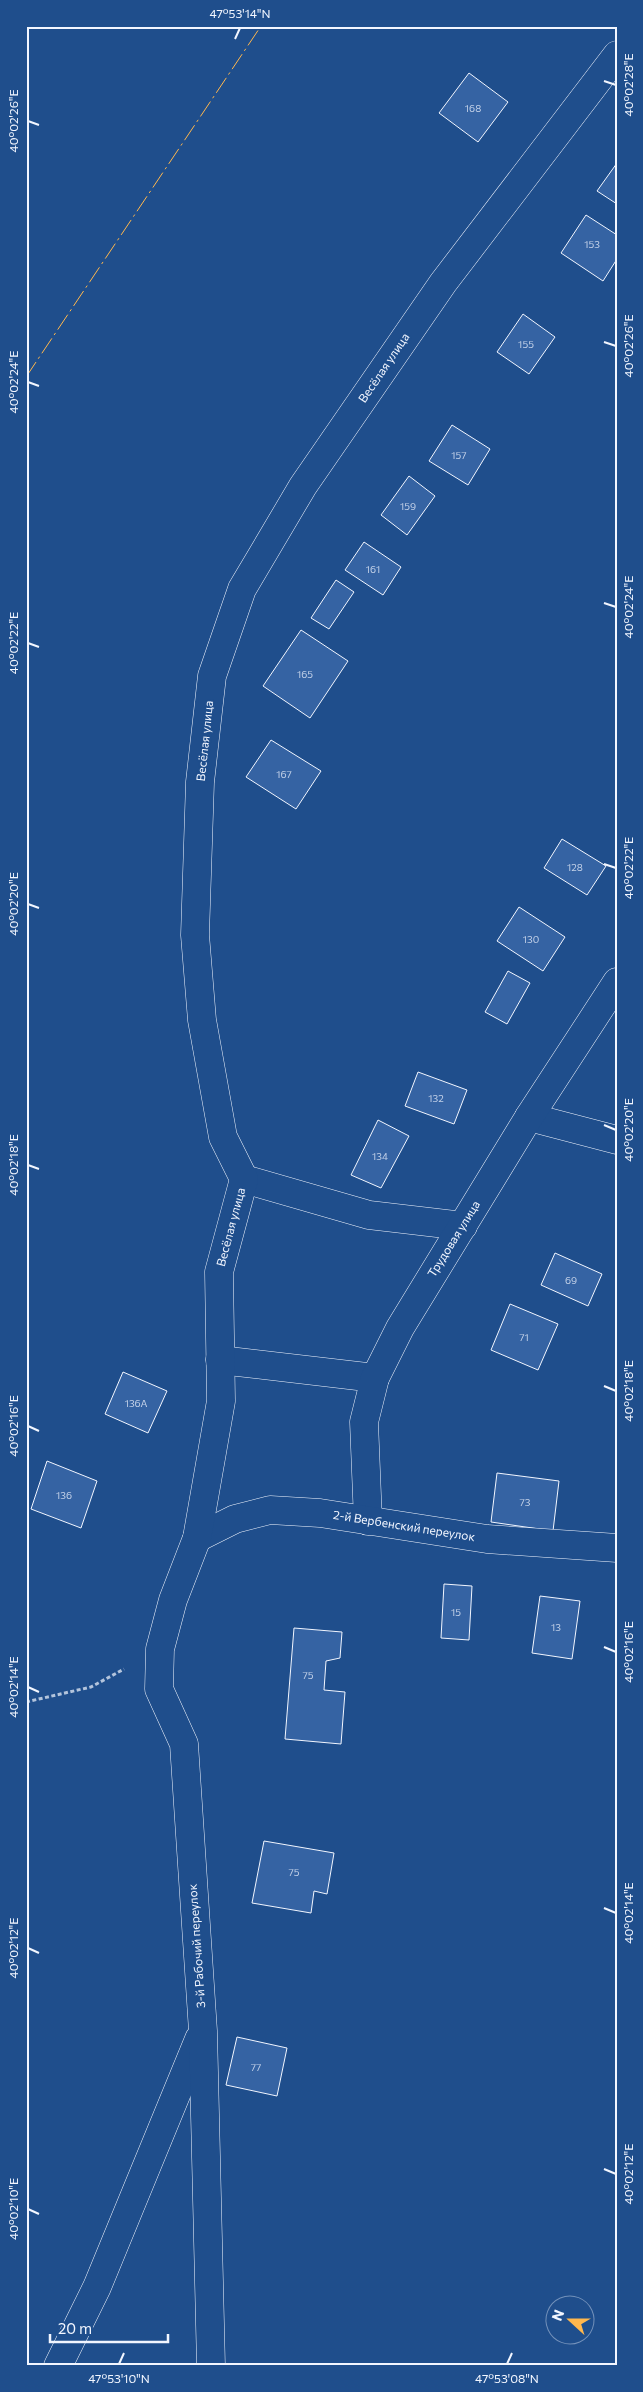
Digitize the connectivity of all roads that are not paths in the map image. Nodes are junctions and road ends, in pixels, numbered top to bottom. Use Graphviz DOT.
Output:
graph roads {
  1 [pos="617,55"];
  2 [pos="617,982"];
  3 [pos="529,1117"];
  4 [pos="617,1140"];
  5 [pos="244,1179"];
  6 [pos="463,1226"];
  7 [pos="220,1360"];
  8 [pos="375,1378"];
  9 [pos="368,1521"];
  10 [pos="197,1538"];
  11 [pos="617,1548"];
  12 [pos="202,2031"];
  13 [pos="58,2366"];
  14 [pos="212,2366"];
  1 -- 5 [label="street, Весёлая улица"];
  2 -- 3 [label="street, Трудовая улица"];
  3 -- 4 [label="street"];
  3 -- 6 [label="street, Трудовая улица"];
  5 -- 6 [label="street"];
  5 -- 7 [label="street, Весёлая улица"];
  6 -- 8 [label="street, Трудовая улица"];
  7 -- 8 [label="street"];
  7 -- 10 [label="street, Весёлая улица"];
  8 -- 9 [label="street, Трудовая улица"];
  9 -- 10 [label="street, 2-й Вербенский переулок"];
  9 -- 11 [label="street, 2-й Вербенский переулок"];
  10 -- 12 [label="street, 3-й Рабочий переулок"];
  12 -- 13 [label="street"];
  12 -- 14 [label="street, 3-й Рабочий переулок"];
}
